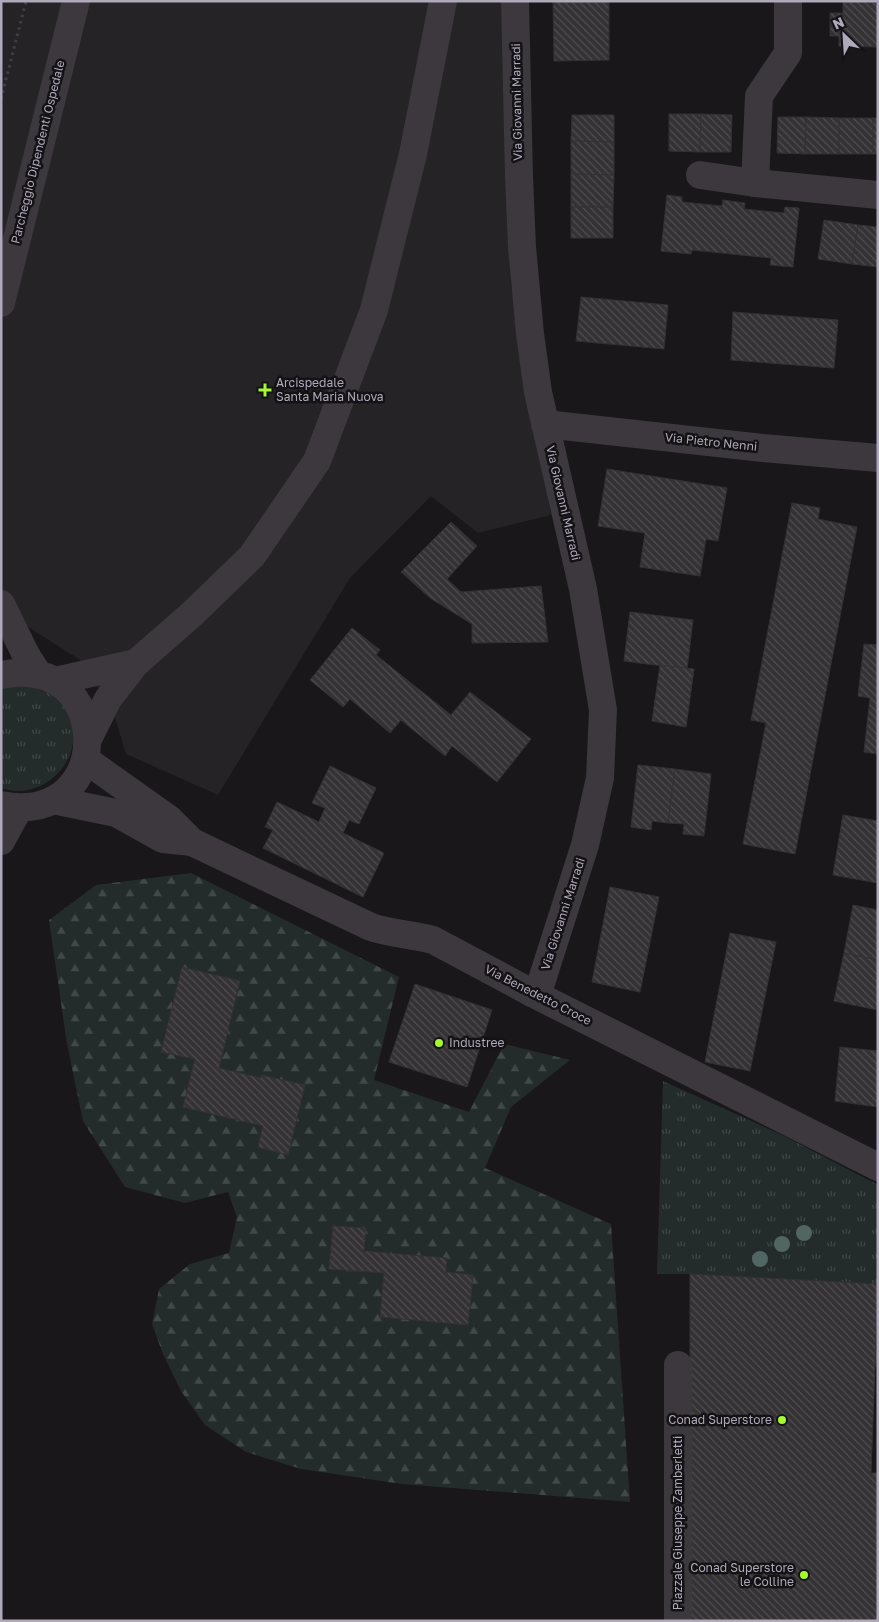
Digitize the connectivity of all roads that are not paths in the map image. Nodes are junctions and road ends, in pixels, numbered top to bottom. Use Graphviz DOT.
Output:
graph roads {
  1 [pos="76,1"];
  2 [pos="443,1"];
  3 [pos="515,1"];
  4 [pos="788,1"];
  5 [pos="700,176"];
  6 [pos="755,183"];
  7 [pos="878,195"];
  8 [pos="1,303"];
  9 [pos="545,424"];
  10 [pos="878,458"];
  11 [pos="1,604"];
  12 [pos="136,663"];
  13 [pos="1,675"];
  14 [pos="46,677"];
  15 [pos="87,749"];
  16 [pos="53,800"];
  17 [pos="10,806"];
  18 [pos="1,841"];
  19 [pos="192,842"];
  20 [pos="532,992"];
  21 [pos="878,1167"];
  22 [pos="678,1365"];
  23 [pos="678,1621"];
  1 -- 8 [label="street, Parcheggio Dipendenti Ospedale"];
  2 -- 12 [label="street"];
  3 -- 9 [label="street, Via Giovanni Marradi"];
  4 -- 6 [label="street"];
  5 -- 6 [label="street"];
  6 -- 7 [label="street"];
  9 -- 10 [label="street, Via Pietro Nenni"];
  9 -- 20 [label="street, Via Giovanni Marradi"];
  11 -- 14 [label="street"];
  12 -- 14 [label="street"];
  12 -- 15 [label="street"];
  13 -- 14 [label="street"];
  14 -- 15 [label="street"];
  15 -- 16 [label="street"];
  15 -- 19 [label="street, Via Benedetto Croce"];
  16 -- 17 [label="street"];
  16 -- 19 [label="street, Via Benedetto Croce"];
  17 -- 18 [label="street"];
  19 -- 20 [label="street, Via Benedetto Croce"];
  20 -- 21 [label="street, Via Benedetto Croce"];
  22 -- 23 [label="street, Piazzale Giuseppe Zamberletti"];
}
